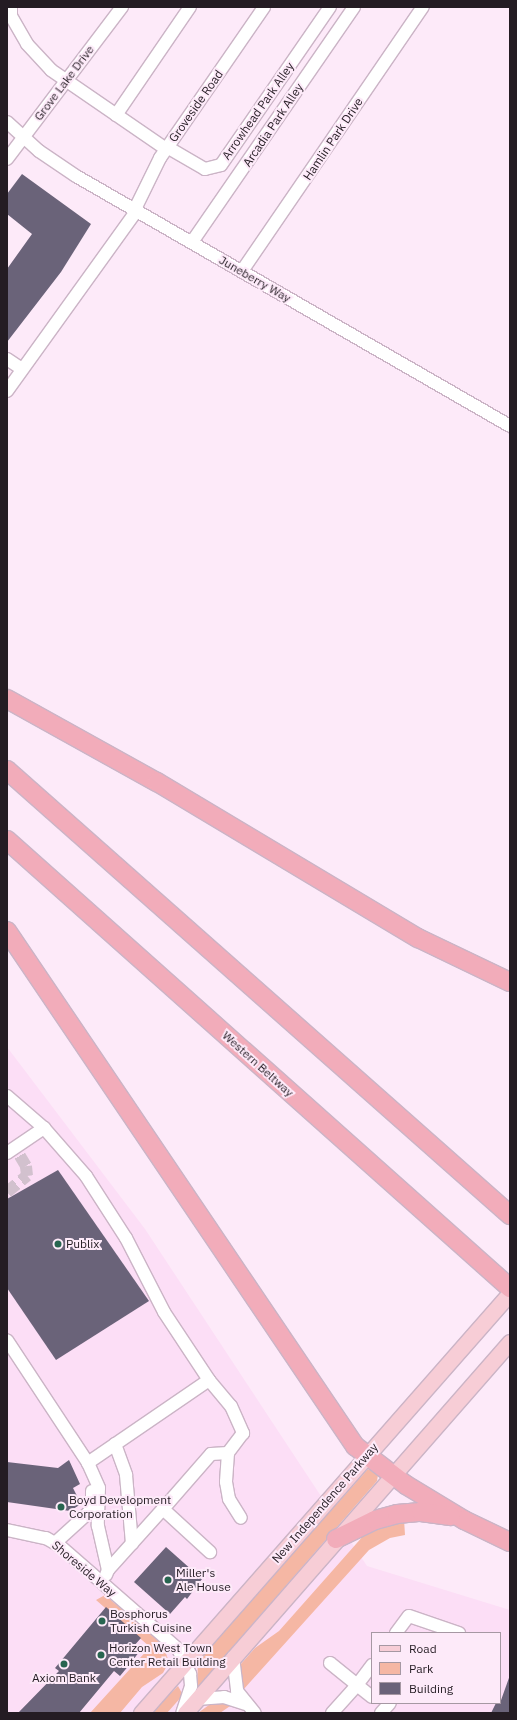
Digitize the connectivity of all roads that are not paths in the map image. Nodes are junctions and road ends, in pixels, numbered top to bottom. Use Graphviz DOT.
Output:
graph roads {
  1 [pos="10,7"];
  2 [pos="122,7"];
  3 [pos="190,7"];
  4 [pos="264,7"];
  5 [pos="330,7"];
  6 [pos="354,7"];
  7 [pos="423,7"];
  8 [pos="65,81"];
  9 [pos="116,115"];
  10 [pos="7,122"];
  11 [pos="23,137"];
  12 [pos="166,148"];
  13 [pos="7,159"];
  14 [pos="136,210"];
  15 [pos="192,242"];
  16 [pos="242,271"];
  17 [pos="7,359"];
  18 [pos="22,370"];
  19 [pos="7,391"];
  20 [pos="510,426"];
  21 [pos="7,700"];
  22 [pos="7,770"];
  23 [pos="7,840"];
  24 [pos="7,931"];
  25 [pos="510,982"];
  26 [pos="7,1096"];
  27 [pos="44,1128"];
  28 [pos="7,1154"];
  29 [pos="510,1215"];
  30 [pos="510,1288"];
  31 [pos="510,1293"];
  32 [pos="7,1340"];
  33 [pos="510,1342"];
  34 [pos="210,1380"];
  35 [pos="115,1444"];
  36 [pos="228,1453"];
  37 [pos="366,1457"];
  38 [pos="88,1462"];
  39 [pos="392,1475"];
  40 [pos="163,1510"];
  41 [pos="241,1518"];
  42 [pos="464,1520"];
  43 [pos="98,1526"];
  44 [pos="72,1529"];
  45 [pos="7,1530"];
  46 [pos="336,1539"];
  47 [pos="510,1542"];
  48 [pos="55,1543"];
  49 [pos="132,1544"];
  50 [pos="210,1552"];
  51 [pos="108,1570"];
  52 [pos="103,1583"];
  53 [pos="435,1629"];
  54 [pos="397,1632"];
  55 [pos="453,1632"];
  56 [pos="233,1657"];
  57 [pos="186,1661"];
  58 [pos="330,1663"];
  59 [pos="371,1666"];
  60 [pos="358,1685"];
  61 [pos="371,1696"];
  62 [pos="197,1699"];
  63 [pos="245,1704"];
  64 [pos="140,1713"];
  65 [pos="184,1713"];
  66 [pos="255,1713"];
  67 [pos="332,1713"];
  1 -- 8 [label="street, Arrowhead Park Alley"];
  2 -- 8 [label="street, Grove Lake Drive"];
  3 -- 9 [label="street"];
  4 -- 12 [label="street, Groveside Road"];
  5 -- 12 [label="street, Arrowhead Park Alley"];
  6 -- 15 [label="street, Arcadia Park Alley"];
  7 -- 16 [label="street, Hamlin Park Drive"];
  8 -- 9 [label="street, Arrowhead Park Alley"];
  8 -- 11 [label="street, Grove Lake Drive"];
  9 -- 12 [label="street, Arrowhead Park Alley"];
  10 -- 11 [label="street, Juneberry Way"];
  11 -- 13 [label="street, Grove Lake Drive"];
  11 -- 14 [label="street, Juneberry Way"];
  12 -- 14 [label="street, Groveside Road"];
  14 -- 15 [label="street, Juneberry Way"];
  14 -- 18 [label="street, Groveside Road"];
  15 -- 16 [label="street, Juneberry Way"];
  16 -- 20 [label="street, Juneberry Way"];
  17 -- 18 [label="street"];
  18 -- 19 [label="street, Groveside Road"];
  21 -- 25 [label="highway"];
  22 -- 29 [label="highway"];
  23 -- 30 [label="highway, Western Beltway"];
  24 -- 37 [label="highway"];
  26 -- 27 [label="street"];
  27 -- 28 [label="street"];
  27 -- 34 [label="street"];
  31 -- 37 [label="main road, New Independence Parkway"];
  32 -- 38 [label="street"];
  33 -- 39 [label="main road"];
  34 -- 35 [label="street"];
  34 -- 36 [label="street"];
  35 -- 38 [label="street"];
  35 -- 49 [label="street"];
  36 -- 40 [label="street"];
  36 -- 41 [label="street"];
  37 -- 39 [label="highway"];
  37 -- 57 [label="main road, New Independence Parkway"];
  38 -- 43 [label="street"];
  38 -- 44 [label="street"];
  39 -- 42 [label="highway"];
  39 -- 46 [label="main road"];
  40 -- 49 [label="street"];
  40 -- 50 [label="street"];
  42 -- 46 [label="highway"];
  42 -- 47 [label="highway"];
  43 -- 44 [label="street"];
  43 -- 51 [label="street"];
  44 -- 48 [label="street"];
  45 -- 48 [label="street, Shoreside Way"];
  46 -- 56 [label="main road"];
  48 -- 52 [label="street, Shoreside Way"];
  49 -- 51 [label="street"];
  51 -- 52 [label="street"];
  52 -- 57 [label="street, Shoreside Way"];
  53 -- 54 [label="street"];
  53 -- 55 [label="street"];
  56 -- 62 [label="main road"];
  56 -- 63 [label="street"];
  57 -- 64 [label="main road, New Independence Parkway"];
  57 -- 65 [label="street"];
  58 -- 60 [label="street"];
  59 -- 60 [label="street"];
  60 -- 61 [label="street"];
  60 -- 67 [label="street"];
  62 -- 63 [label="street"];
  62 -- 65 [label="main road"];
  63 -- 66 [label="street"];
}
